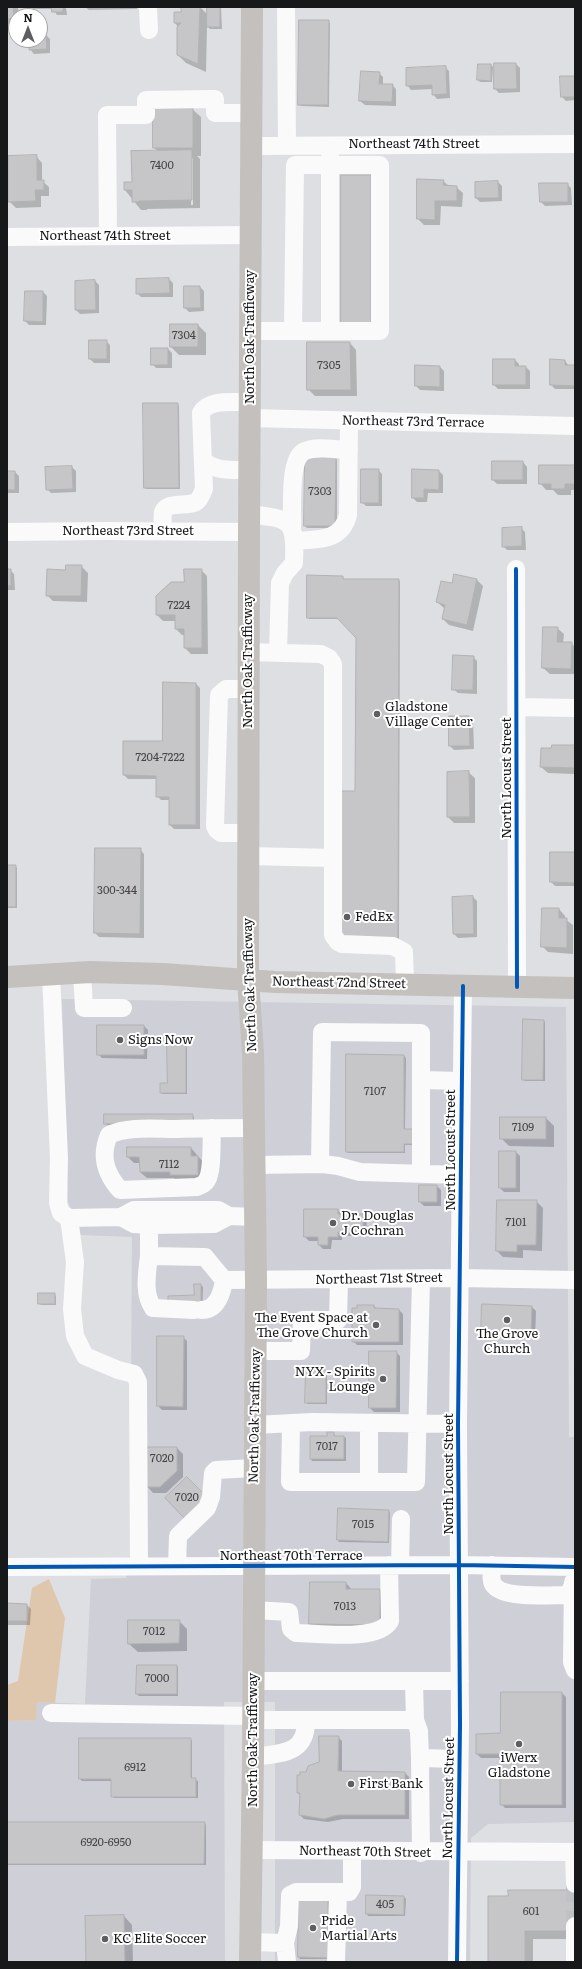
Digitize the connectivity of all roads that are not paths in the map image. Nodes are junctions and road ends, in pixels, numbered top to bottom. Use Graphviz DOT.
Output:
graph roads {
  1 [pos="148,7"];
  2 [pos="252,7"];
  3 [pos="286,7"];
  4 [pos="149,30"];
  5 [pos="252,113"];
  6 [pos="575,144"];
  7 [pos="330,145"];
  8 [pos="252,146"];
  9 [pos="287,146"];
  10 [pos="330,164"];
  11 [pos="250,235"];
  12 [pos="108,236"];
  13 [pos="7,237"];
  14 [pos="330,330"];
  15 [pos="250,331"];
  16 [pos="293,331"];
  17 [pos="250,410"];
  18 [pos="349,420"];
  19 [pos="575,426"];
  20 [pos="349,450"];
  21 [pos="203,460"];
  22 [pos="250,470"];
  23 [pos="249,523"];
  24 [pos="163,531"];
  25 [pos="7,532"];
  26 [pos="294,535"];
  27 [pos="516,570"];
  28 [pos="248,652"];
  29 [pos="278,653"];
  30 [pos="248,689"];
  31 [pos="517,707"];
  32 [pos="575,708"];
  33 [pos="248,833"];
  34 [pos="248,856"];
  35 [pos="333,858"];
  36 [pos="82,972"];
  37 [pos="51,974"];
  38 [pos="7,977"];
  39 [pos="248,980"];
  40 [pos="405,984"];
  41 [pos="463,986"];
  42 [pos="517,987"];
  43 [pos="575,988"];
  44 [pos="123,1008"];
  45 [pos="421,1080"];
  46 [pos="461,1081"];
  47 [pos="212,1128"];
  48 [pos="254,1128"];
  49 [pos="320,1164"];
  50 [pos="254,1165"];
  51 [pos="421,1174"];
  52 [pos="461,1175"];
  53 [pos="120,1190"];
  54 [pos="229,1216"];
  55 [pos="120,1217"];
  56 [pos="255,1217"];
  57 [pos="69,1218"];
  58 [pos="149,1225"];
  59 [pos="149,1256"];
  60 [pos="459,1278"];
  61 [pos="421,1279"];
  62 [pos="224,1280"];
  63 [pos="339,1280"];
  64 [pos="575,1280"];
  65 [pos="256,1281"];
  66 [pos="256,1351"];
  67 [pos="291,1423"];
  68 [pos="369,1423"];
  69 [pos="416,1424"];
  70 [pos="458,1424"];
  71 [pos="255,1425"];
  72 [pos="254,1468"];
  73 [pos="369,1482"];
  74 [pos="401,1519"];
  75 [pos="395,1565"];
  76 [pos="459,1565"];
  77 [pos="492,1565"];
  78 [pos="7,1566"];
  79 [pos="139,1566"];
  80 [pos="176,1566"];
  81 [pos="254,1566"];
  82 [pos="574,1567"];
  83 [pos="572,1587"];
  84 [pos="253,1610"];
  85 [pos="575,1670"];
  86 [pos="253,1681"];
  87 [pos="414,1681"];
  88 [pos="460,1681"];
  89 [pos="51,1713"];
  90 [pos="253,1718"];
  91 [pos="306,1720"];
  92 [pos="415,1720"];
  93 [pos="253,1757"];
  94 [pos="420,1758"];
  95 [pos="459,1759"];
  96 [pos="252,1850"];
  97 [pos="352,1852"];
  98 [pos="574,1852"];
  99 [pos="421,1853"];
  100 [pos="458,1853"];
  101 [pos="575,1884"];
  102 [pos="338,1893"];
  103 [pos="575,1926"];
  104 [pos="285,1943"];
  105 [pos="250,1952"];
  106 [pos="287,1962"];
  107 [pos="336,1962"];
  108 [pos="457,1962"];
  109 [pos="575,1962"];
  1 -- 4 [label="street"];
  2 -- 5 [label="main road, North Oak Trafficway"];
  3 -- 9 [label="street"];
  5 -- 8 [label="main road, North Oak Trafficway"];
  5 -- 12 [label="street"];
  6 -- 7 [label="street, Northeast 74th Street"];
  7 -- 9 [label="street, Northeast 74th Street"];
  7 -- 10 [label="street"];
  8 -- 9 [label="street, Northeast 74th Street"];
  8 -- 11 [label="main road, North Oak Trafficway"];
  10 -- 14 [label="street"];
  10 -- 14 [label="street"];
  10 -- 16 [label="street"];
  11 -- 12 [label="street, Northeast 74th Street"];
  11 -- 15 [label="main road, North Oak Trafficway"];
  12 -- 13 [label="street, Northeast 74th Street"];
  14 -- 16 [label="street"];
  15 -- 16 [label="street"];
  15 -- 17 [label="main road, North Oak Trafficway"];
  17 -- 18 [label="street, Northeast 73rd Terrace"];
  17 -- 21 [label="street, Northeast 73rd Terrace"];
  17 -- 22 [label="main road, North Oak Trafficway"];
  18 -- 19 [label="street, Northeast 73rd Terrace"];
  18 -- 20 [label="street"];
  20 -- 26 [label="street"];
  20 -- 26 [label="street"];
  21 -- 22 [label="street"];
  21 -- 24 [label="street"];
  22 -- 23 [label="main road, North Oak Trafficway"];
  23 -- 24 [label="street, Northeast 73rd Street"];
  23 -- 26 [label="street, Northeast 73rd Street"];
  23 -- 28 [label="main road, North Oak Trafficway"];
  24 -- 25 [label="street, Northeast 73rd Street"];
  26 -- 29 [label="street"];
  27 -- 31 [label="street, North Locust Street"];
  28 -- 29 [label="street"];
  28 -- 30 [label="main road, North Oak Trafficway"];
  29 -- 35 [label="street"];
  30 -- 33 [label="main road, North Oak Trafficway"];
  30 -- 33 [label="street"];
  31 -- 32 [label="street"];
  31 -- 42 [label="street, North Locust Street"];
  33 -- 34 [label="main road, North Oak Trafficway"];
  34 -- 35 [label="street"];
  34 -- 39 [label="main road, North Oak Trafficway"];
  35 -- 40 [label="street"];
  36 -- 37 [label="main road, Northeast 72nd Street"];
  36 -- 39 [label="main road, Northeast 72nd Street"];
  36 -- 44 [label="street"];
  37 -- 38 [label="main road, Northeast 72nd Street"];
  37 -- 57 [label="street"];
  39 -- 40 [label="main road, Northeast 72nd Street"];
  39 -- 48 [label="main road, North Oak Trafficway"];
  40 -- 41 [label="main road, Northeast 72nd Street"];
  41 -- 42 [label="main road, Northeast 72nd Street"];
  41 -- 46 [label="street, North Locust Street"];
  42 -- 43 [label="main road, Northeast 72nd Street"];
  45 -- 46 [label="street"];
  45 -- 49 [label="street"];
  45 -- 51 [label="street"];
  46 -- 52 [label="street, North Locust Street"];
  47 -- 48 [label="street"];
  47 -- 53 [label="street"];
  47 -- 53 [label="street"];
  48 -- 50 [label="main road, North Oak Trafficway"];
  49 -- 50 [label="street"];
  49 -- 51 [label="street"];
  50 -- 56 [label="main road, North Oak Trafficway"];
  51 -- 52 [label="street"];
  52 -- 60 [label="street, North Locust Street"];
  53 -- 55 [label="street"];
  54 -- 55 [label="street"];
  54 -- 56 [label="street"];
  54 -- 58 [label="street"];
  55 -- 57 [label="street"];
  55 -- 58 [label="street"];
  56 -- 65 [label="main road, North Oak Trafficway"];
  57 -- 79 [label="street"];
  58 -- 59 [label="street"];
  59 -- 62 [label="street"];
  59 -- 62 [label="street"];
  60 -- 61 [label="street, Northeast 71st Street"];
  60 -- 64 [label="street, Northeast 71st Street"];
  60 -- 70 [label="street, North Locust Street"];
  61 -- 63 [label="street, Northeast 71st Street"];
  61 -- 69 [label="street"];
  62 -- 65 [label="street, Northeast 71st Street"];
  63 -- 65 [label="street, Northeast 71st Street"];
  63 -- 66 [label="street"];
  65 -- 66 [label="main road, North Oak Trafficway"];
  66 -- 71 [label="main road, North Oak Trafficway"];
  67 -- 68 [label="street"];
  67 -- 71 [label="street"];
  67 -- 73 [label="street"];
  68 -- 69 [label="street"];
  68 -- 73 [label="street"];
  69 -- 70 [label="street"];
  69 -- 73 [label="street"];
  70 -- 76 [label="street, North Locust Street"];
  71 -- 72 [label="main road, North Oak Trafficway"];
  72 -- 80 [label="street"];
  72 -- 81 [label="main road, North Oak Trafficway"];
  74 -- 75 [label="street"];
  75 -- 76 [label="street, Northeast 70th Terrace"];
  75 -- 81 [label="street, Northeast 70th Terrace"];
  75 -- 84 [label="street"];
  76 -- 77 [label="street, Northeast 70th Terrace"];
  76 -- 88 [label="street, North Locust Street"];
  77 -- 82 [label="street, Northeast 70th Terrace"];
  77 -- 83 [label="street"];
  78 -- 79 [label="street, Northeast 70th Terrace"];
  79 -- 80 [label="street, Northeast 70th Terrace"];
  80 -- 81 [label="street, Northeast 70th Terrace"];
  81 -- 84 [label="main road, North Oak Trafficway"];
  82 -- 83 [label="street"];
  83 -- 85 [label="street"];
  84 -- 86 [label="main road, North Oak Trafficway"];
  86 -- 87 [label="street"];
  86 -- 90 [label="main road, North Oak Trafficway"];
  87 -- 88 [label="street"];
  87 -- 92 [label="street"];
  88 -- 95 [label="street, North Locust Street"];
  89 -- 90 [label="street"];
  90 -- 91 [label="street"];
  90 -- 93 [label="main road, North Oak Trafficway"];
  91 -- 92 [label="street"];
  91 -- 93 [label="street"];
  92 -- 94 [label="street"];
  93 -- 96 [label="main road, North Oak Trafficway"];
  94 -- 95 [label="street"];
  94 -- 99 [label="street"];
  95 -- 100 [label="street, North Locust Street"];
  96 -- 97 [label="street, Northeast 70th Street"];
  96 -- 105 [label="main road, North Oak Trafficway"];
  97 -- 99 [label="street, Northeast 70th Street"];
  97 -- 102 [label="street"];
  98 -- 100 [label="street, Northeast 70th Street"];
  98 -- 101 [label="street"];
  99 -- 100 [label="street, Northeast 70th Street"];
  100 -- 108 [label="street, North Locust Street"];
  102 -- 104 [label="street"];
  102 -- 107 [label="street"];
  103 -- 109 [label="street"];
  104 -- 105 [label="street"];
  104 -- 106 [label="street"];
}
